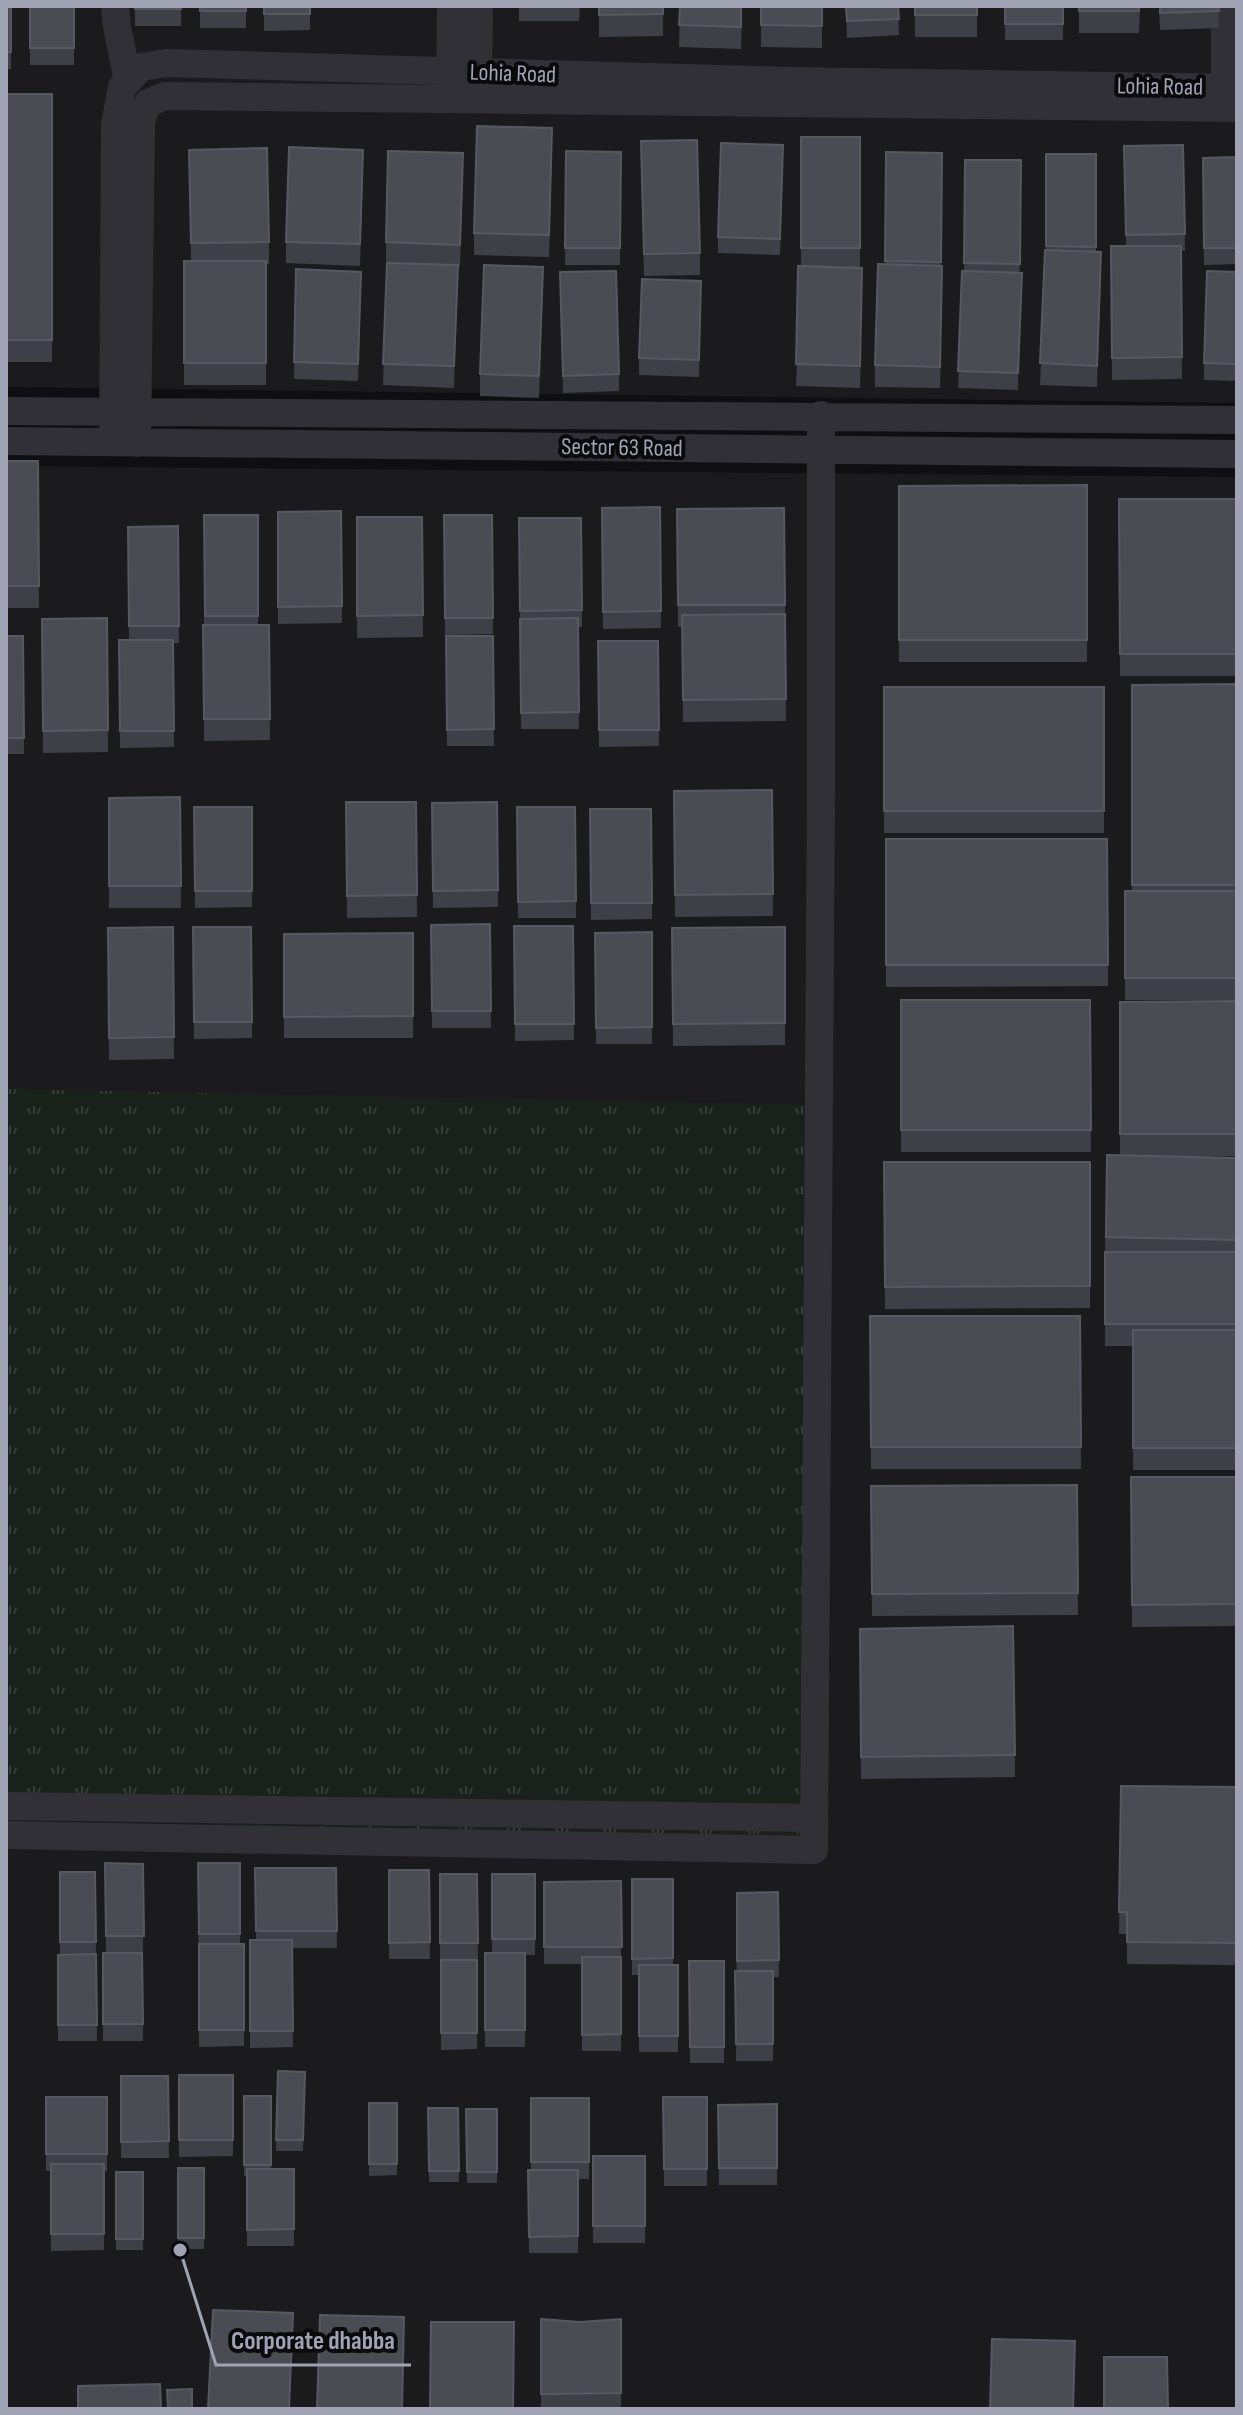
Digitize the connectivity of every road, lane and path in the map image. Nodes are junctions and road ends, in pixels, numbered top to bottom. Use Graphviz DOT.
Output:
graph roads {
  1 [pos="115,6"];
  2 [pos="451,6"];
  3 [pos="479,6"];
  4 [pos="1225,6"];
  5 [pos="128,81"];
  6 [pos="464,85"];
  7 [pos="1233,94"];
  8 [pos="6,411"];
  9 [pos="125,411"];
  10 [pos="821,415"];
  11 [pos="1237,420"];
  12 [pos="6,441"];
  13 [pos="125,442"];
  14 [pos="822,450"];
  15 [pos="1237,454"];
  16 [pos="6,1806"];
  17 [pos="814,1818"];
  18 [pos="6,1835"];
  1 -- 5 [label="street"];
  2 -- 6 [label="street"];
  3 -- 6 [label="street"];
  4 -- 7 [label="street"];
  5 -- 6 [label="street, Lohia Road"];
  5 -- 9 [label="street"];
  6 -- 7 [label="street, Lohia Road"];
  6 -- 9 [label="street, Lohia Road"];
  8 -- 9 [label="street, Sector 63 Road"];
  9 -- 10 [label="street, Sector 63 Road"];
  9 -- 13 [label="street"];
  10 -- 11 [label="street, Sector 63 Road"];
  10 -- 14 [label="street"];
  12 -- 13 [label="street, Sector 63 Road"];
  13 -- 14 [label="street, Sector 63 Road"];
  14 -- 15 [label="street, Sector 63 Road"];
  14 -- 17 [label="street"];
  16 -- 17 [label="street"];
  17 -- 18 [label="street"];
}
